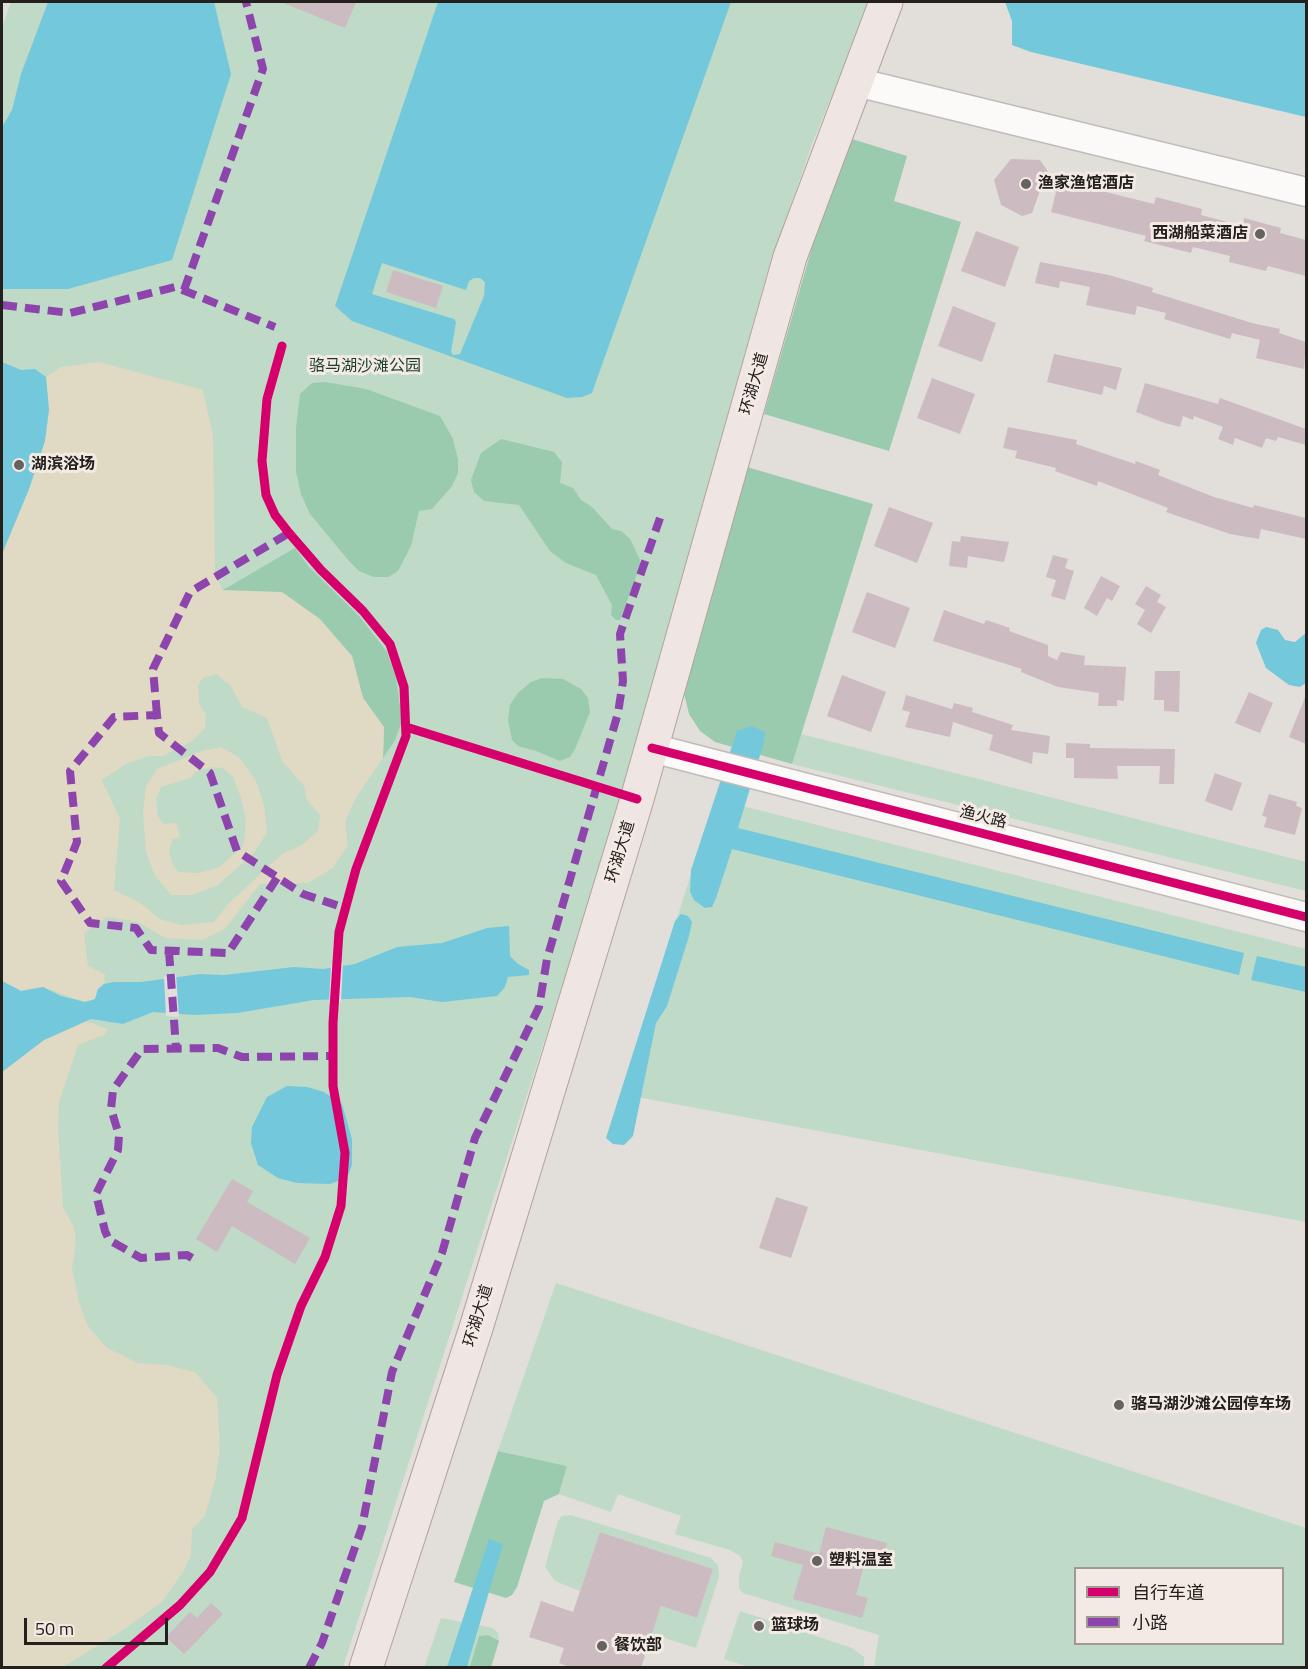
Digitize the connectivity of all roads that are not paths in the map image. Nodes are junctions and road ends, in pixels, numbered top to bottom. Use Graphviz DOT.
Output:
graph roads {
  1 [pos="886,2"];
  2 [pos="856,82"];
  3 [pos="1306,192"];
  4 [pos="652,748"];
  5 [pos="1306,917"];
  6 [pos="366,1668"];
  1 -- 2 [label="main road, 环湖大道"];
  2 -- 3 [label="street"];
  2 -- 4 [label="main road, 环湖大道"];
  4 -- 5 [label="street, 渔火路"];
  4 -- 6 [label="main road, 环湖大道"];
}
